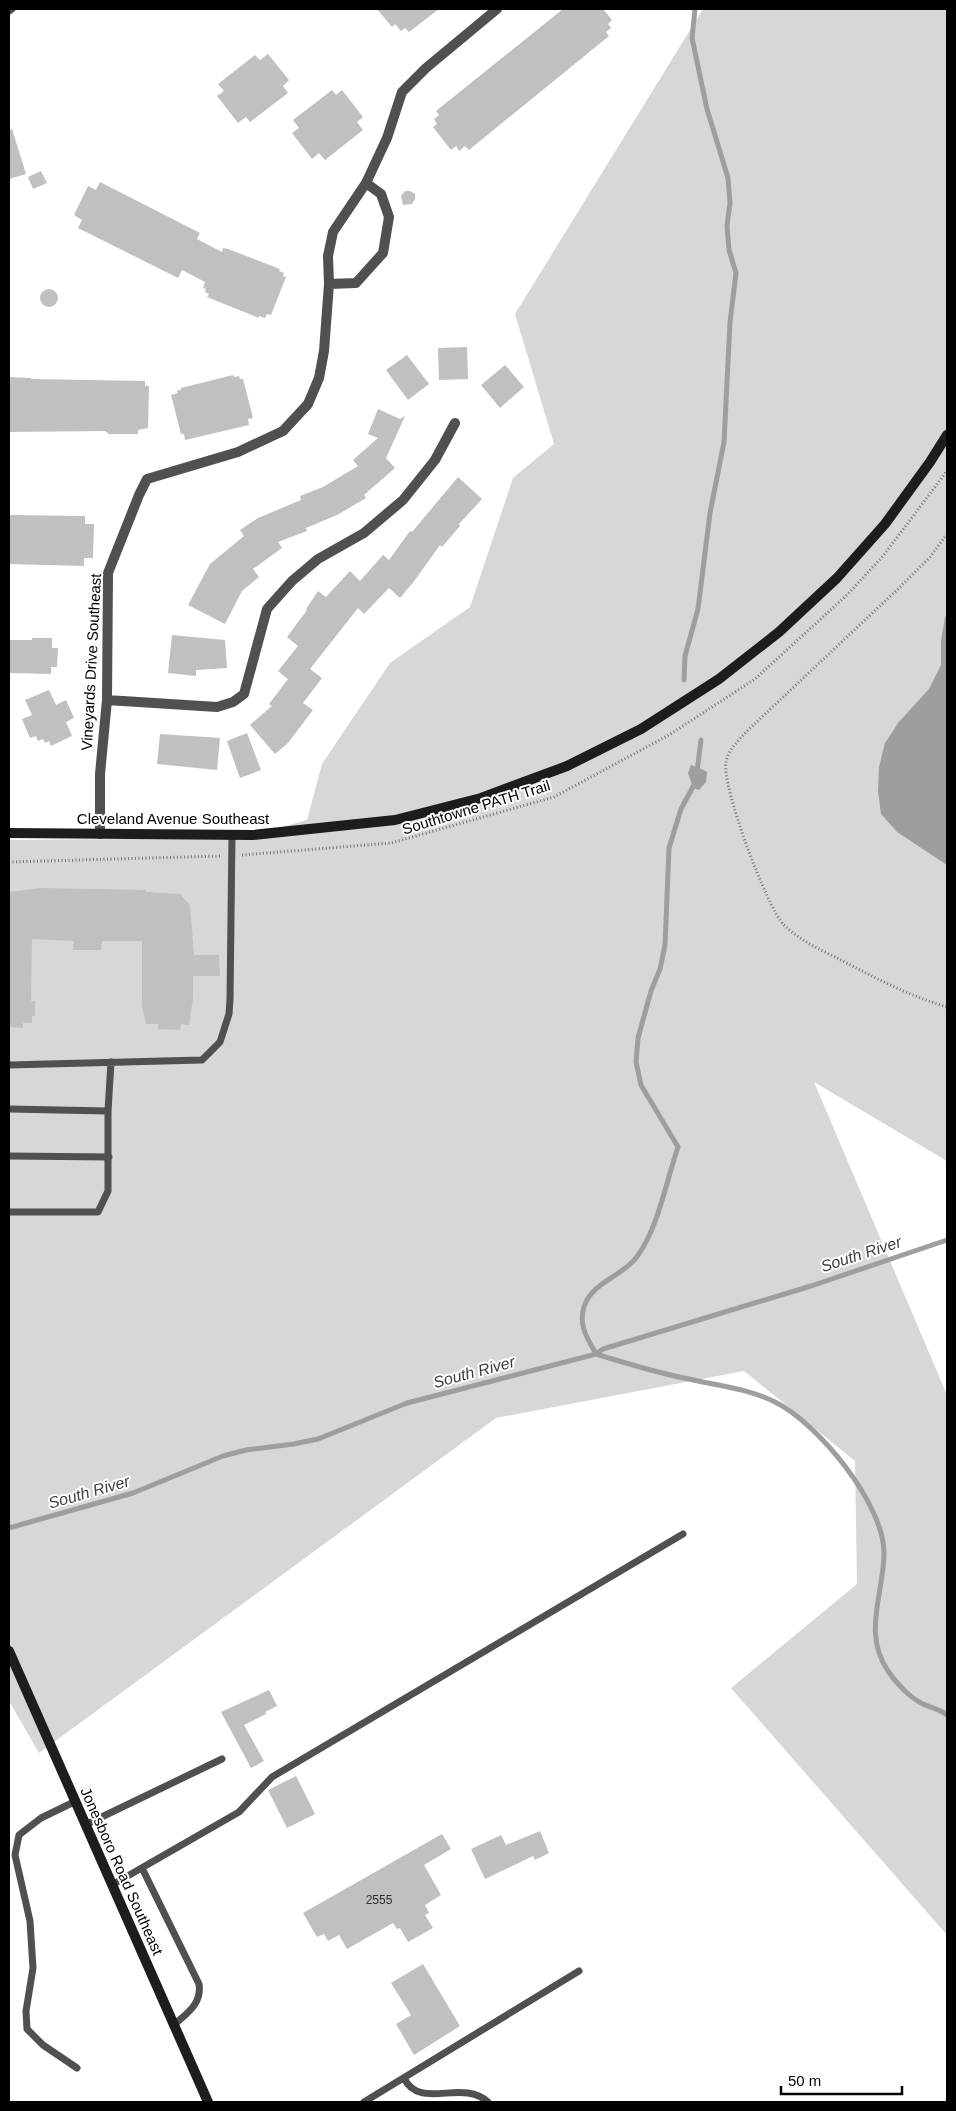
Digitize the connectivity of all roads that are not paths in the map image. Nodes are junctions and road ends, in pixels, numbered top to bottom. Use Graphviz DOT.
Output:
graph roads {
  1 [pos="12,9"];
  2 [pos="497,9"];
  3 [pos="9,11"];
  4 [pos="366,183"];
  5 [pos="329,284"];
  6 [pos="455,423"];
  7 [pos="947,435"];
  8 [pos="107,700"];
  9 [pos="9,833"];
  10 [pos="100,834"];
  11 [pos="232,835"];
  12 [pos="111,1062"];
  13 [pos="9,1065"];
  14 [pos="9,1109"];
  15 [pos="108,1111"];
  16 [pos="9,1156"];
  17 [pos="109,1157"];
  18 [pos="9,1212"];
  19 [pos="683,1534"];
  20 [pos="9,1651"];
  21 [pos="222,1759"];
  22 [pos="74,1802"];
  23 [pos="85,1825"];
  24 [pos="142,1868"];
  25 [pos="112,1885"];
  26 [pos="579,1971"];
  27 [pos="174,2025"];
  28 [pos="77,2068"];
  29 [pos="404,2078"];
  30 [pos="208,2102"];
  31 [pos="364,2102"];
  32 [pos="488,2102"];
  1 -- 3 [label="lane"];
  2 -- 4 [label="street, Vineyards Drive Southeast"];
  4 -- 5 [label="street, Vineyards Drive Southeast"];
  4 -- 5 [label="street"];
  5 -- 8 [label="street, Vineyards Drive Southeast"];
  6 -- 8 [label="street"];
  7 -- 11 [label="main road, Cleveland Avenue Southeast"];
  8 -- 10 [label="street, Vineyards Drive Southeast"];
  9 -- 10 [label="main road, Cleveland Avenue Southeast"];
  10 -- 11 [label="main road, Cleveland Avenue Southeast"];
  11 -- 12 [label="lane"];
  12 -- 13 [label="lane"];
  12 -- 15 [label="lane"];
  14 -- 15 [label="lane"];
  15 -- 17 [label="lane"];
  16 -- 17 [label="lane"];
  17 -- 18 [label="lane"];
  19 -- 24 [label="lane"];
  20 -- 22 [label="main road, Jonesboro Road Southeast"];
  21 -- 23 [label="lane"];
  22 -- 23 [label="main road, Jonesboro Road Southeast"];
  22 -- 28 [label="lane"];
  23 -- 25 [label="main road, Jonesboro Road Southeast"];
  24 -- 25 [label="lane"];
  24 -- 27 [label="lane"];
  25 -- 27 [label="main road, Jonesboro Road Southeast"];
  26 -- 29 [label="lane"];
  27 -- 30 [label="main road, Jonesboro Road Southeast"];
  29 -- 31 [label="lane"];
  29 -- 32 [label="lane"];
}
